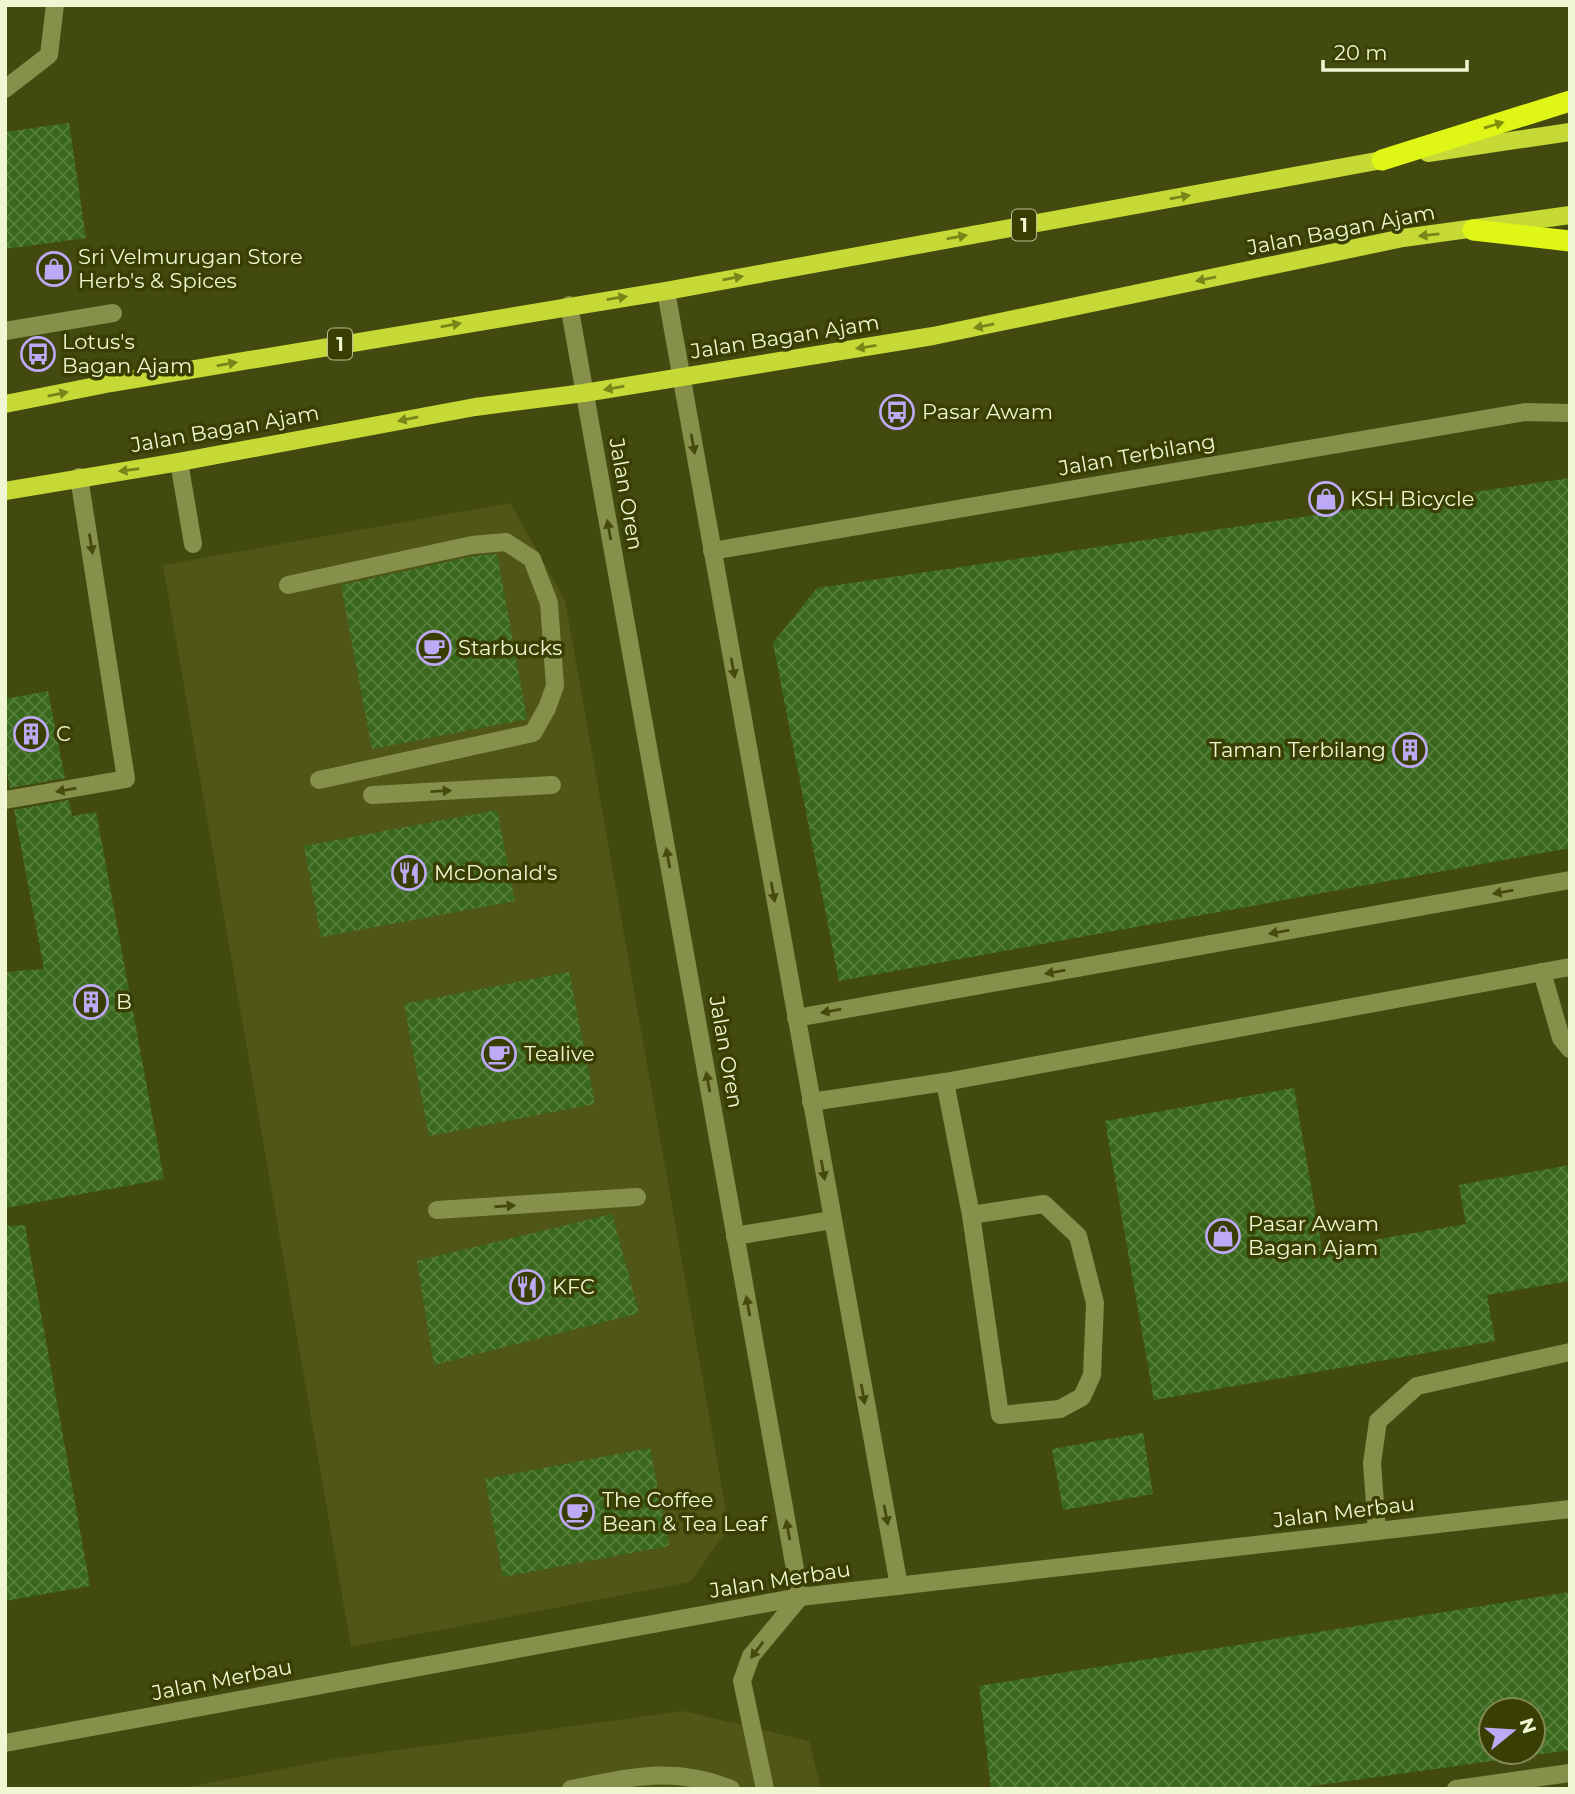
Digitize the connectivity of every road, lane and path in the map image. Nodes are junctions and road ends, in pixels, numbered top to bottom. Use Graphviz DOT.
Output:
graph roads {
  1 [pos="55,5"];
  2 [pos="5,89"];
  3 [pos="1570,101"];
  4 [pos="1570,132"];
  5 [pos="1381,160"];
  6 [pos="1570,215"];
  7 [pos="1473,230"];
  8 [pos="1570,241"];
  9 [pos="666,291"];
  10 [pos="569,305"];
  11 [pos="113,313"];
  12 [pos="5,331"];
  13 [pos="681,376"];
  14 [pos="584,393"];
  15 [pos="5,404"];
  16 [pos="1570,413"];
  17 [pos="178,462"];
  18 [pos="79,477"];
  19 [pos="5,491"];
  20 [pos="192,544"];
  21 [pos="712,551"];
  22 [pos="288,585"];
  23 [pos="319,780"];
  24 [pos="552,785"];
  25 [pos="372,795"];
  26 [pos="5,800"];
  27 [pos="1570,880"];
  28 [pos="1570,967"];
  29 [pos="1542,972"];
  30 [pos="796,1018"];
  31 [pos="1570,1049"];
  32 [pos="945,1082"];
  33 [pos="811,1102"];
  34 [pos="637,1197"];
  35 [pos="436,1210"];
  36 [pos="971,1215"];
  37 [pos="832,1220"];
  38 [pos="735,1236"];
  39 [pos="1570,1352"];
  40 [pos="1570,1509"];
  41 [pos="1377,1531"];
  42 [pos="899,1586"];
  43 [pos="800,1597"];
  44 [pos="5,1743"];
  45 [pos="1570,1773"];
  46 [pos="571,1789"];
  47 [pos="731,1789"];
  48 [pos="765,1789"];
  49 [pos="1456,1789"];
  1 -- 2 [label="street"];
  5 -- 3 [label="highway, one-way"];
  4 -- 5 [label="main road, 1"];
  9 -- 5 [label="main road, 1, one-way"];
  6 -- 7 [label="main road, Jalan Bagan Ajam"];
  7 -- 8 [label="highway"];
  7 -- 13 [label="main road, Jalan Bagan Ajam, one-way"];
  10 -- 9 [label="main road, 1, one-way"];
  9 -- 13 [label="street"];
  10 -- 14 [label="street, Jalan Oren"];
  15 -- 10 [label="main road, 1, one-way"];
  11 -- 12 [label="street"];
  13 -- 14 [label="main road, Jalan Bagan Ajam, one-way"];
  13 -- 21 [label="street, one-way"];
  14 -- 17 [label="main road, Jalan Bagan Ajam, one-way"];
  38 -- 14 [label="street, Jalan Oren, one-way"];
  16 -- 21 [label="street, Jalan Terbilang"];
  17 -- 18 [label="main road, Jalan Bagan Ajam, one-way"];
  17 -- 20 [label="street"];
  18 -- 19 [label="main road, Jalan Bagan Ajam"];
  18 -- 26 [label="street, one-way"];
  21 -- 30 [label="street, one-way"];
  22 -- 23 [label="street"];
  25 -- 24 [label="street, one-way"];
  27 -- 30 [label="street, one-way"];
  28 -- 29 [label="street"];
  29 -- 31 [label="street"];
  29 -- 32 [label="street"];
  30 -- 33 [label="street"];
  32 -- 33 [label="street"];
  32 -- 36 [label="street"];
  33 -- 37 [label="street, one-way"];
  35 -- 34 [label="street, one-way"];
  36 -- 36 [label="street"];
  37 -- 38 [label="street"];
  37 -- 42 [label="street, one-way"];
  43 -- 38 [label="street, Jalan Oren, one-way"];
  39 -- 41 [label="street"];
  40 -- 41 [label="street, Jalan Merbau"];
  41 -- 42 [label="street, Jalan Merbau"];
  42 -- 43 [label="street, Jalan Merbau"];
  43 -- 44 [label="street, Jalan Merbau"];
  43 -- 48 [label="street, one-way"];
  45 -- 49 [label="street"];
  46 -- 47 [label="street"];
}
